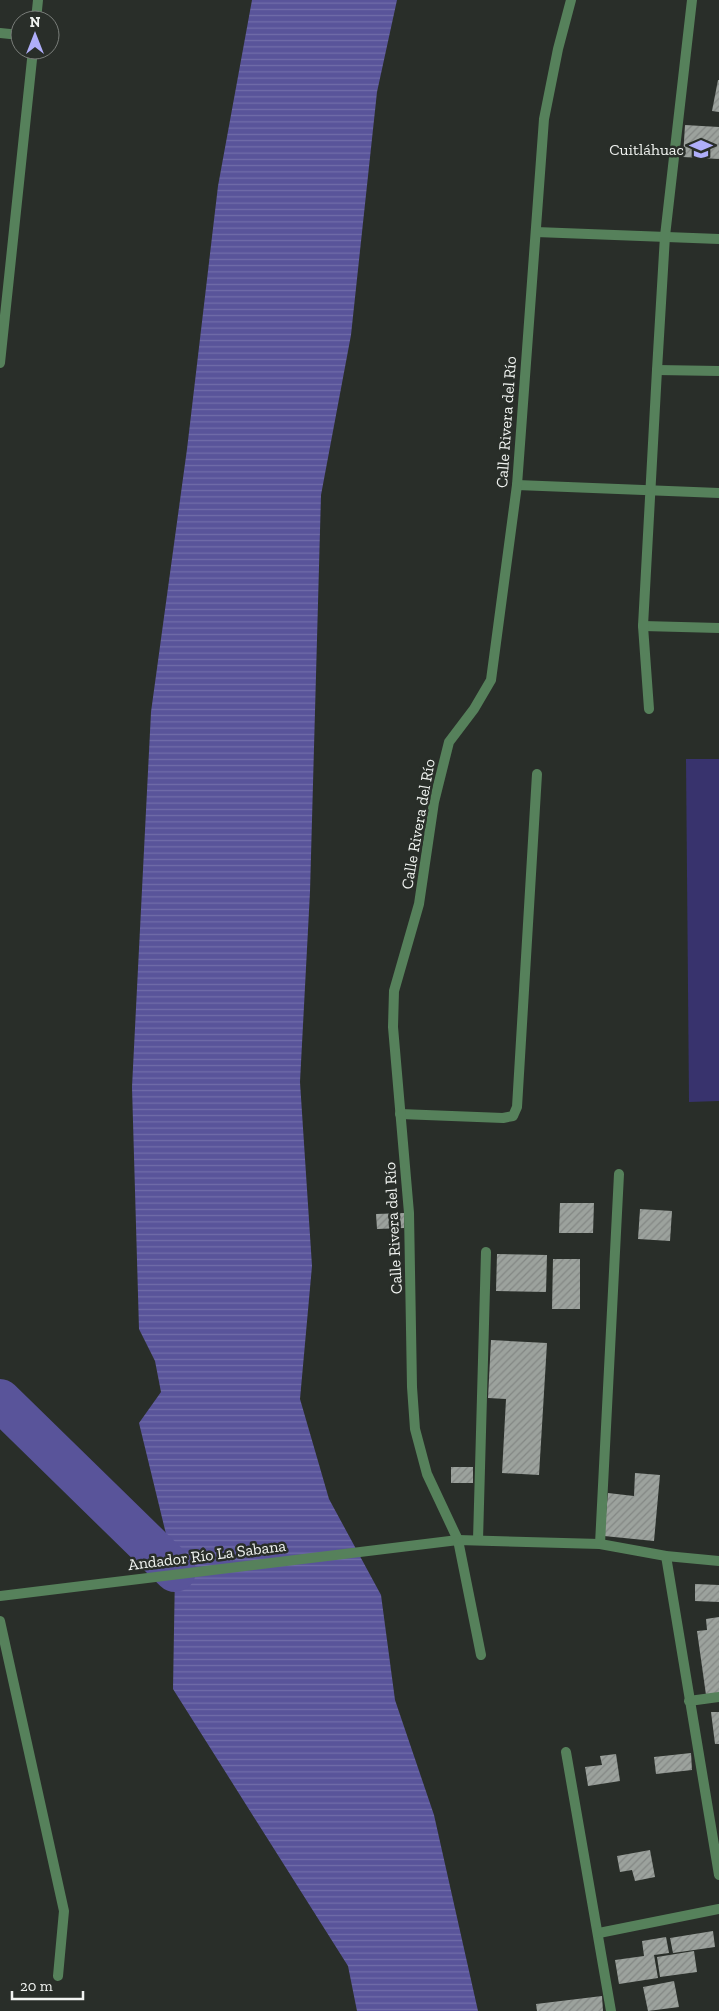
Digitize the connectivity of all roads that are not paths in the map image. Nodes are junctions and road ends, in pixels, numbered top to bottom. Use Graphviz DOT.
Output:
graph roads {
  1 [pos="571,0"];
  2 [pos="692,0"];
  3 [pos="33,60"];
  4 [pos="536,232"];
  5 [pos="665,236"];
  6 [pos="719,239"];
  7 [pos="4,299"];
  8 [pos="0,363"];
  9 [pos="657,370"];
  10 [pos="719,371"];
  11 [pos="517,485"];
  12 [pos="651,490"];
  13 [pos="719,493"];
  14 [pos="643,626"];
  15 [pos="719,628"];
  16 [pos="650,709"];
  17 [pos="537,774"];
  18 [pos="400,1114"];
  19 [pos="619,1174"];
  20 [pos="486,1252"];
  21 [pos="458,1540"];
  22 [pos="478,1540"];
  23 [pos="600,1544"];
  24 [pos="666,1556"];
  25 [pos="719,1561"];
  26 [pos="0,1596"];
  27 [pos="0,1621"];
  28 [pos="481,1655"];
  29 [pos="719,1697"];
  30 [pos="689,1701"];
  31 [pos="566,1752"];
  32 [pos="719,1875"];
  33 [pos="719,1909"];
  34 [pos="599,1934"];
  35 [pos="58,1976"];
  36 [pos="611,2011"];
  1 -- 4 [label="street, Calle Rivera del Río"];
  2 -- 5 [label="street"];
  3 -- 7 [label="street"];
  4 -- 5 [label="street"];
  4 -- 11 [label="street, Calle Rivera del Río"];
  5 -- 6 [label="street"];
  5 -- 9 [label="street"];
  7 -- 8 [label="street"];
  9 -- 10 [label="street"];
  9 -- 12 [label="street"];
  11 -- 12 [label="street"];
  11 -- 18 [label="street, Calle Rivera del Río"];
  12 -- 13 [label="street"];
  12 -- 14 [label="street"];
  14 -- 15 [label="street"];
  14 -- 16 [label="street"];
  17 -- 18 [label="street"];
  18 -- 21 [label="street, Calle Rivera del Río"];
  19 -- 23 [label="street"];
  20 -- 22 [label="street"];
  21 -- 22 [label="street, Andador Río La Sabana"];
  21 -- 26 [label="street, Andador Río La Sabana"];
  21 -- 28 [label="street, Calle Rivera del Río"];
  22 -- 23 [label="street, Andador Río La Sabana"];
  23 -- 24 [label="street, Andador Río La Sabana"];
  24 -- 25 [label="street, Andador Río La Sabana"];
  24 -- 30 [label="street"];
  27 -- 35 [label="street"];
  29 -- 30 [label="street"];
  30 -- 32 [label="street"];
  31 -- 34 [label="street"];
  33 -- 34 [label="street"];
  34 -- 36 [label="street"];
}
